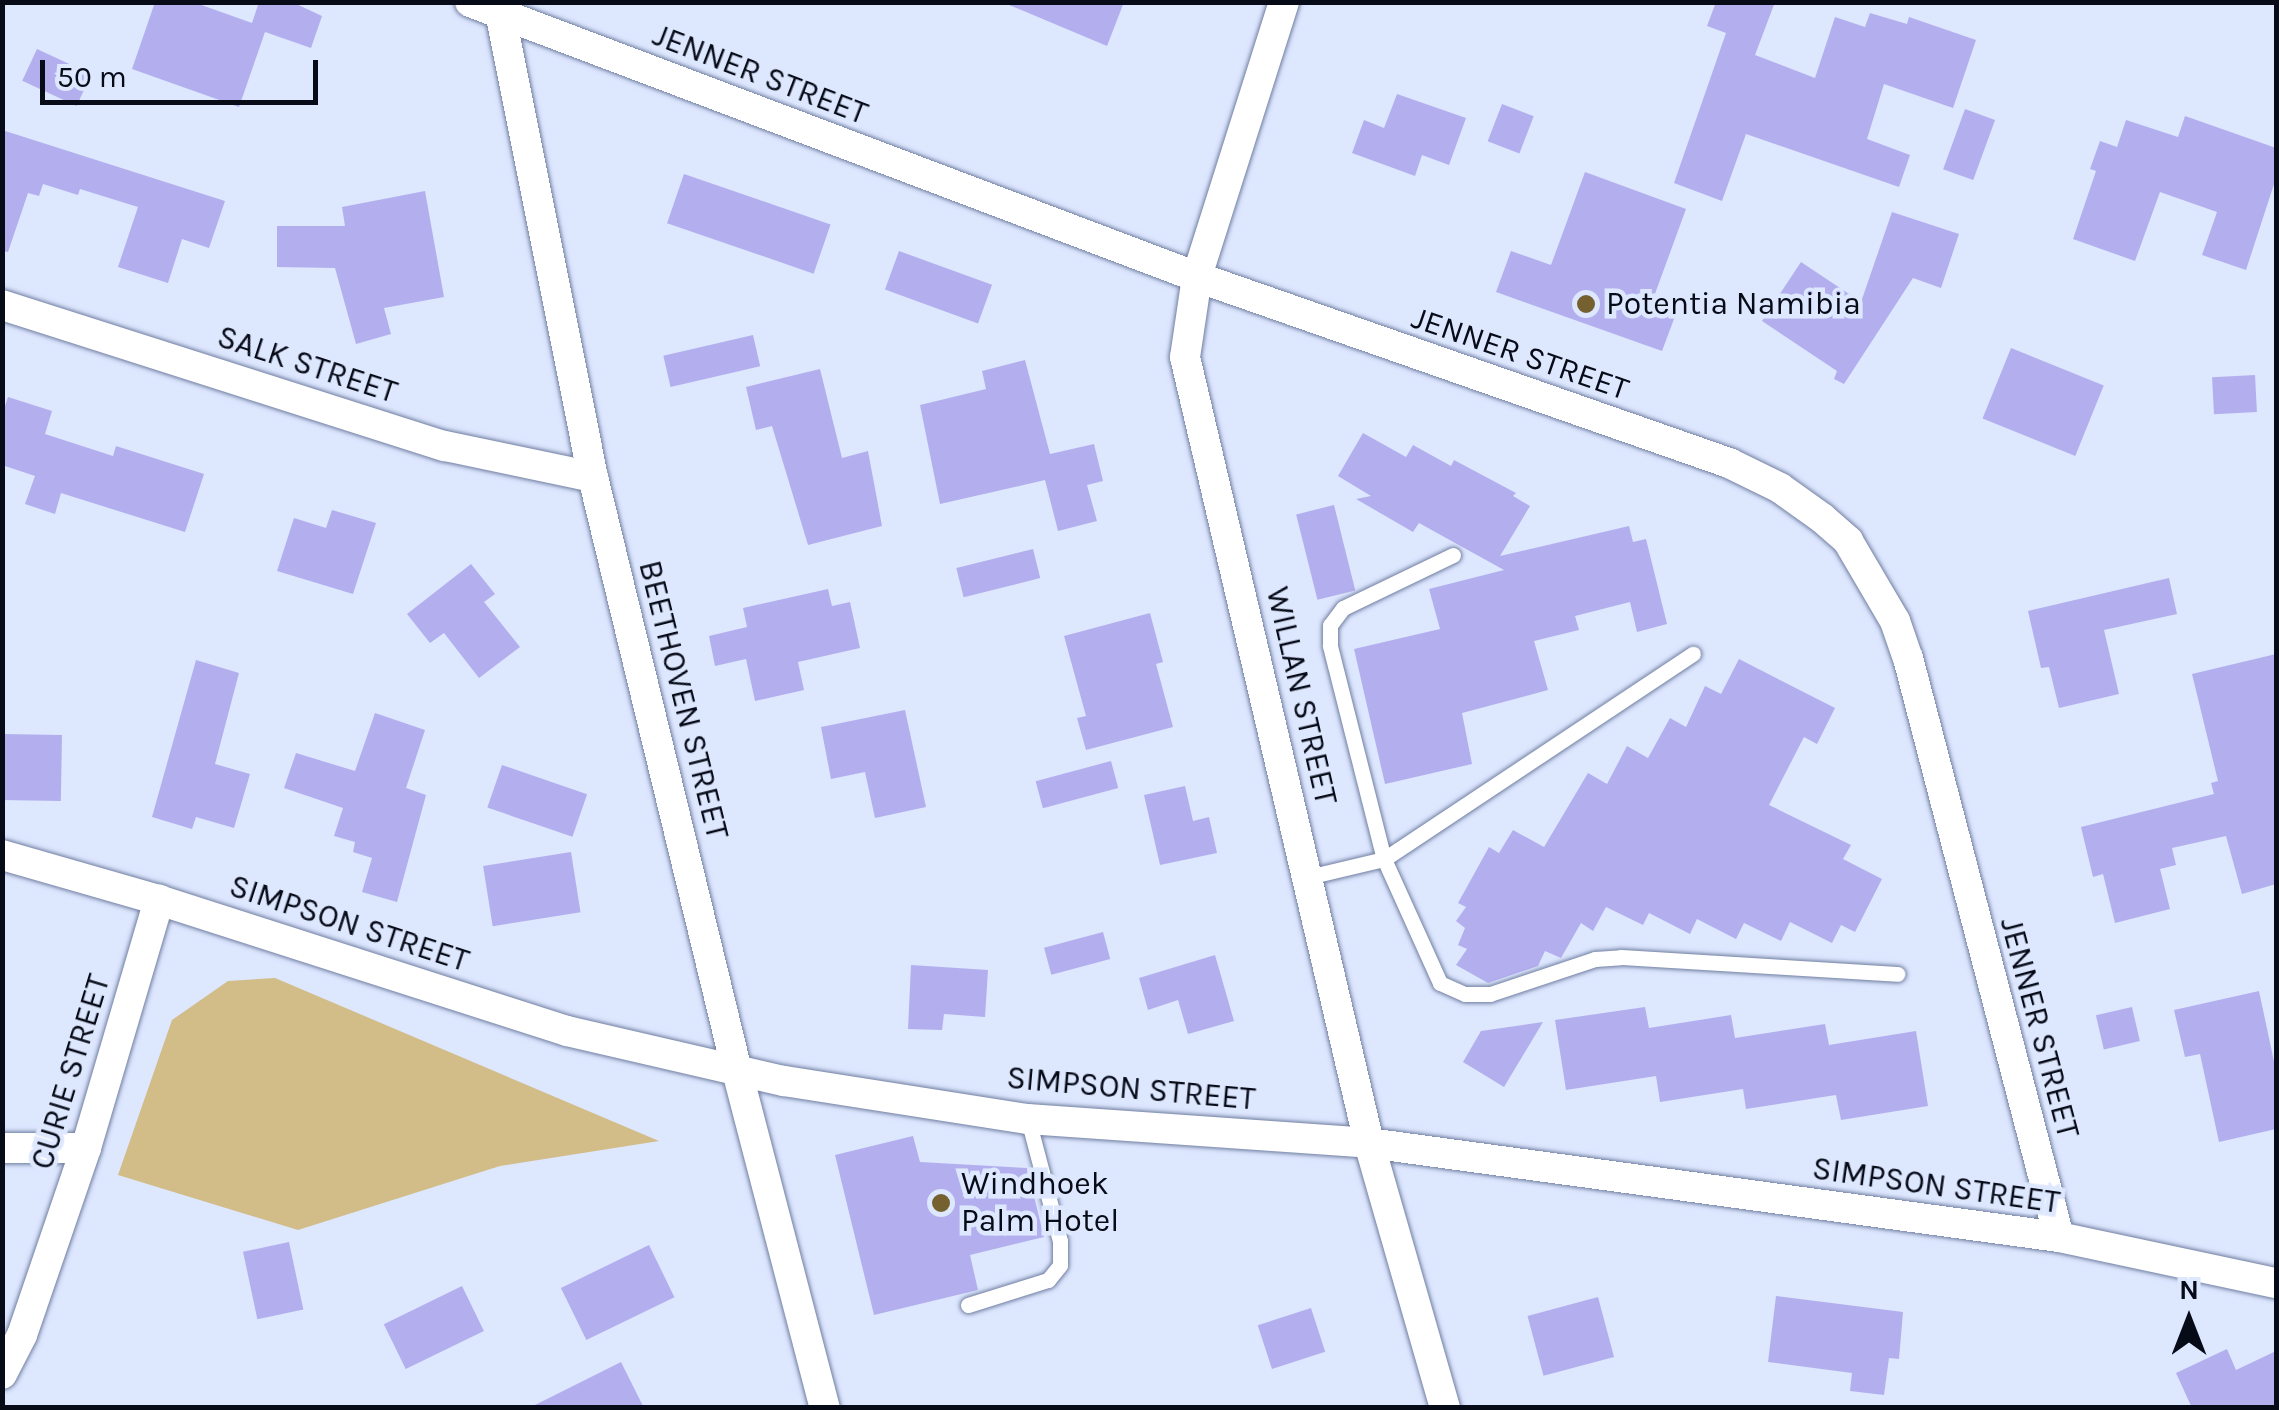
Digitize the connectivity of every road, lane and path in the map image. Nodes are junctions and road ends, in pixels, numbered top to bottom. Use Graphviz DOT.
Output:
graph roads {
  1 [pos="1284,2"];
  2 [pos="489,6"];
  3 [pos="1197,277"];
  4 [pos="2,305"];
  5 [pos="593,477"];
  6 [pos="1453,555"];
  7 [pos="1692,654"];
  8 [pos="2,855"];
  9 [pos="1384,859"];
  10 [pos="1308,877"];
  11 [pos="158,900"];
  12 [pos="1898,974"];
  13 [pos="737,1072"];
  14 [pos="1028,1118"];
  15 [pos="1369,1143"];
  16 [pos="2,1148"];
  17 [pos="86,1148"];
  18 [pos="2059,1238"];
  19 [pos="2276,1283"];
  20 [pos="968,1305"];
  21 [pos="2,1374"];
  22 [pos="826,1408"];
  23 [pos="1445,1408"];
  1 -- 3 [label="street, WILLAN STREET"];
  2 -- 3 [label="street, JENNER STREET"];
  2 -- 5 [label="street, BEETHOVEN STREET"];
  3 -- 10 [label="street, WILLAN STREET"];
  3 -- 18 [label="street, JENNER STREET"];
  4 -- 5 [label="street, SALK STREET"];
  5 -- 13 [label="street, BEETHOVEN STREET"];
  6 -- 9 [label="lane"];
  7 -- 9 [label="lane"];
  8 -- 11 [label="street, SIMPSON STREET"];
  9 -- 10 [label="lane"];
  9 -- 12 [label="lane"];
  10 -- 15 [label="street, WILLAN STREET"];
  11 -- 13 [label="street, SIMPSON STREET"];
  11 -- 17 [label="street, CURIE STREET"];
  13 -- 14 [label="street, SIMPSON STREET"];
  13 -- 22 [label="street, BEETHOVEN STREET"];
  14 -- 15 [label="street, SIMPSON STREET"];
  14 -- 20 [label="lane"];
  15 -- 18 [label="street, SIMPSON STREET"];
  15 -- 23 [label="street, WILLAN STREET"];
  16 -- 17 [label="street"];
  17 -- 21 [label="street, CURIE STREET"];
  18 -- 19 [label="street, SIMPSON STREET"];
}
